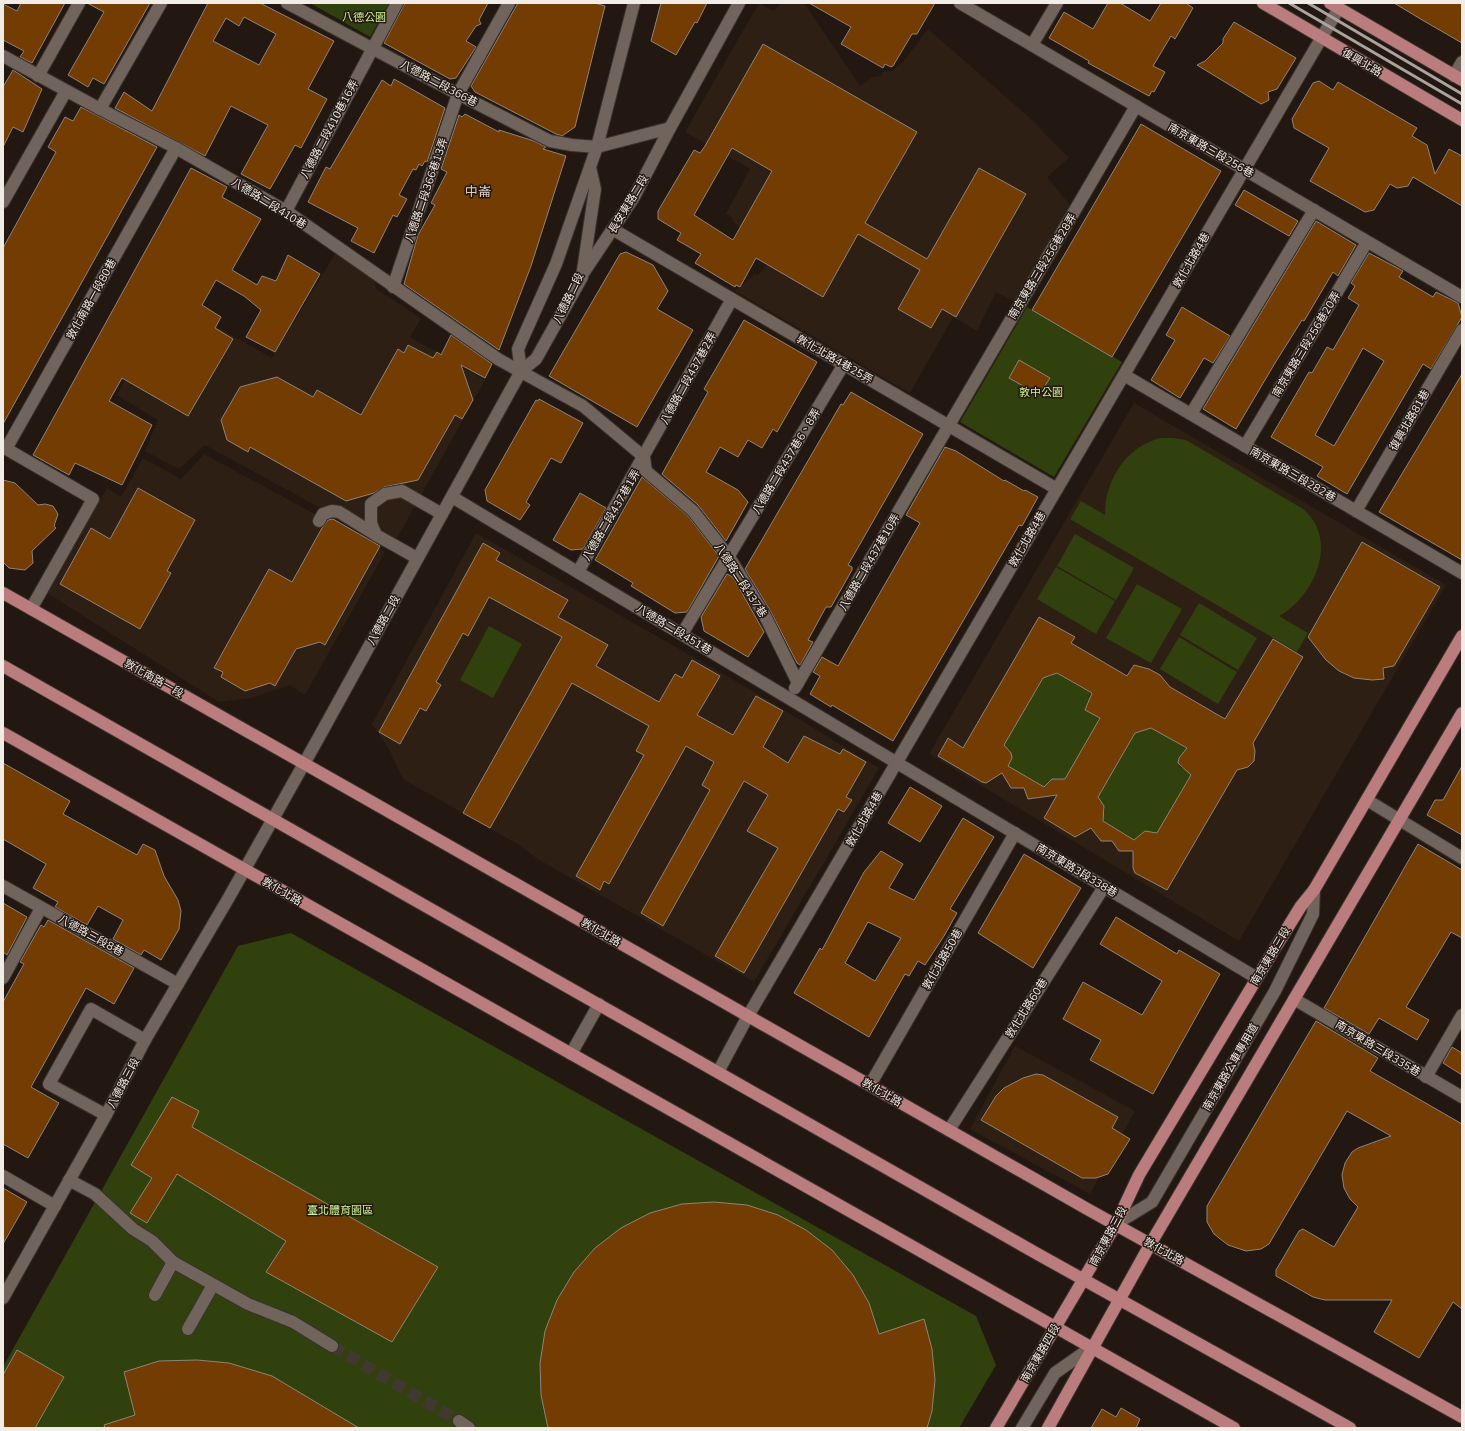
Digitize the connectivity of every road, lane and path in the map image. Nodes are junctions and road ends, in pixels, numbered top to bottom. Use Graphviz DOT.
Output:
graph roads {
  1 [pos="79,3"];
  2 [pos="160,3"];
  3 [pos="287,3"];
  4 [pos="397,3"];
  5 [pos="509,3"];
  6 [pos="634,3"];
  7 [pos="739,3"];
  8 [pos="960,3"];
  9 [pos="1057,3"];
  10 [pos="1263,3"];
  11 [pos="1334,5"];
  12 [pos="1321,38"];
  13 [pos="1032,45"];
  14 [pos="372,47"];
  15 [pos="3,56"];
  16 [pos="1462,62"];
  17 [pos="38,76"];
  18 [pos="1458,78"];
  19 [pos="66,91"];
  20 [pos="458,94"];
  21 [pos="1136,106"];
  22 [pos="100,109"];
  23 [pos="1462,120"];
  24 [pos="670,128"];
  25 [pos="176,148"];
  26 [pos="597,148"];
  27 [pos="590,167"];
  28 [pos="1244,169"];
  29 [pos="3,202"];
  30 [pos="1314,210"];
  31 [pos="286,211"];
  32 [pos="614,230"];
  33 [pos="1367,242"];
  34 [pos="582,276"];
  35 [pos="393,287"];
  36 [pos="1462,297"];
  37 [pos="732,299"];
  38 [pos="1462,330"];
  39 [pos="844,364"];
  40 [pos="521,371"];
  41 [pos="1124,375"];
  42 [pos="1191,414"];
  43 [pos="948,425"];
  44 [pos="1245,446"];
  45 [pos="5,448"];
  46 [pos="644,458"];
  47 [pos="1057,489"];
  48 [pos="452,497"];
  49 [pos="1356,511"];
  50 [pos="442,514"];
  51 [pos="319,520"];
  52 [pos="376,534"];
  53 [pos="417,558"];
  54 [pos="729,558"];
  55 [pos="578,572"];
  56 [pos="1462,573"];
  57 [pos="3,594"];
  58 [pos="30,609"];
  59 [pos="682,634"];
  60 [pos="1462,636"];
  61 [pos="3,666"];
  62 [pos="798,683"];
  63 [pos="789,698"];
  64 [pos="1462,713"];
  65 [pos="3,733"];
  66 [pos="897,762"];
  67 [pos="304,763"];
  68 [pos="1367,800"];
  69 [pos="272,820"];
  70 [pos="1399,820"];
  71 [pos="1015,833"];
  72 [pos="1462,858"];
  73 [pos="244,870"];
  74 [pos="3,886"];
  75 [pos="1104,887"];
  76 [pos="1314,890"];
  77 [pos="41,908"];
  78 [pos="3,978"];
  79 [pos="1257,978"];
  80 [pos="178,984"];
  81 [pos="1294,999"];
  82 [pos="599,1004"];
  83 [pos="1462,1015"];
  84 [pos="748,1016"];
  85 [pos="146,1040"];
  86 [pos="571,1054"];
  87 [pos="718,1072"];
  88 [pos="1426,1077"];
  89 [pos="870,1085"];
  90 [pos="1462,1098"];
  91 [pos="106,1115"];
  92 [pos="949,1130"];
  93 [pos="3,1176"];
  94 [pos="69,1180"];
  95 [pos="55,1206"];
  96 [pos="1116,1224"];
  97 [pos="1150,1243"];
  98 [pos="174,1262"];
  99 [pos="1084,1279"];
  100 [pos="213,1285"];
  101 [pos="155,1296"];
  102 [pos="3,1298"];
  103 [pos="1119,1298"];
  104 [pos="1055,1327"];
  105 [pos="188,1329"];
  106 [pos="332,1346"];
  107 [pos="1092,1347"];
  108 [pos="1462,1417"];
  109 [pos="459,1421"];
  110 [pos="469,1428"];
  111 [pos="996,1428"];
  112 [pos="1022,1428"];
  113 [pos="1048,1428"];
  114 [pos="1234,1428"];
  115 [pos="1350,1428"];
  1 -- 17 [label="street"];
  2 -- 22 [label="street"];
  3 -- 14 [label="street, 八德路二段366巷"];
  4 -- 14 [label="street, 八德路二段410巷16弄"];
  5 -- 20 [label="street, 八德路二段366巷13弄"];
  6 -- 26 [label="street"];
  7 -- 24 [label="street, 長安東路二段"];
  8 -- 13 [label="street, 南京東路三段256巷"];
  9 -- 13 [label="street"];
  10 -- 12 [label="main road, 復興北路"];
  11 -- 12 [label="street, 敦化北路4巷"];
  11 -- 18 [label="main road"];
  12 -- 23 [label="main road, 復興北路"];
  12 -- 28 [label="street, 敦化北路4巷"];
  13 -- 21 [label="street, 南京東路三段256巷"];
  14 -- 20 [label="street, 八德路二段366巷"];
  14 -- 31 [label="street, 八德路二段410巷16弄"];
  15 -- 17 [label="street, 八德路二段410巷"];
  16 -- 18 [label="street"];
  17 -- 19 [label="street, 八德路二段410巷"];
  19 -- 22 [label="street, 八德路二段410巷"];
  19 -- 29 [label="street"];
  20 -- 26 [label="street, 八德路二段366巷"];
  20 -- 35 [label="street, 八德路二段366巷13弄"];
  21 -- 28 [label="street, 南京東路三段256巷"];
  21 -- 43 [label="street, 南京東路三段256巷28弄"];
  22 -- 25 [label="street, 八德路二段410巷"];
  24 -- 26 [label="street"];
  24 -- 32 [label="street, 長安東路二段"];
  25 -- 31 [label="street, 八德路二段410巷"];
  25 -- 45 [label="street, 敦化南路一段80巷"];
  26 -- 27 [label="street"];
  27 -- 34 [label="street, 八德路二段"];
  27 -- 40 [label="street"];
  28 -- 30 [label="street, 南京東路三段256巷"];
  28 -- 41 [label="street, 敦化北路4巷"];
  30 -- 33 [label="street, 南京東路三段256巷"];
  30 -- 42 [label="street"];
  31 -- 35 [label="street, 八德路二段410巷"];
  32 -- 34 [label="street, 長安東路二段"];
  32 -- 37 [label="street, 敦化北路4巷25弄"];
  33 -- 36 [label="street, 南京東路三段256巷"];
  33 -- 44 [label="street, 南京東路三段256巷20弄"];
  34 -- 40 [label="street, 八德路二段"];
  35 -- 40 [label="street, 八德路二段410巷"];
  37 -- 39 [label="street, 敦化北路4巷25弄"];
  37 -- 46 [label="street, 八德路二段437巷2弄"];
  38 -- 49 [label="street, 復興北路81巷"];
  39 -- 43 [label="street, 敦化北路4巷25弄"];
  39 -- 54 [label="street, 八德路二段437巷6、8弄"];
  40 -- 46 [label="street, 八德路二段437巷"];
  40 -- 48 [label="street, 八德路二段"];
  41 -- 42 [label="street, 南京東路三段282巷"];
  41 -- 47 [label="street, 敦化北路4巷"];
  42 -- 44 [label="street, 南京東路三段282巷"];
  43 -- 47 [label="street, 敦化北路4巷25弄"];
  43 -- 62 [label="street, 八德路二段437巷10弄"];
  44 -- 49 [label="street, 南京東路三段282巷"];
  45 -- 58 [label="street"];
  46 -- 54 [label="street, 八德路二段437巷"];
  46 -- 55 [label="street, 八德路二段437巷1弄"];
  47 -- 66 [label="street, 敦化北路4巷"];
  48 -- 50 [label="street, 八德路二段"];
  48 -- 55 [label="street, 八德路二段451巷"];
  49 -- 56 [label="street, 南京東路三段282巷"];
  50 -- 52 [label="street"];
  50 -- 53 [label="street, 八德路二段"];
  51 -- 52 [label="street"];
  52 -- 53 [label="street"];
  53 -- 67 [label="street, 八德路二段"];
  54 -- 59 [label="street, 八德路二段437巷6、8弄"];
  54 -- 62 [label="street, 八德路二段437巷"];
  55 -- 59 [label="street, 八德路二段451巷"];
  57 -- 58 [label="main road, 敦化南路一段"];
  58 -- 67 [label="main road, 敦化南路一段"];
  59 -- 63 [label="street, 八德路二段451巷"];
  60 -- 68 [label="main road, 南京東路三段"];
  61 -- 69 [label="main road"];
  62 -- 63 [label="street, 八德路二段437巷10弄"];
  63 -- 66 [label="street, 八德路二段451巷"];
  64 -- 70 [label="main road"];
  65 -- 73 [label="main road"];
  66 -- 71 [label="street, 南京東路3段338巷"];
  66 -- 84 [label="street, 敦化北路4巷"];
  67 -- 69 [label="street, 八德路二段"];
  67 -- 84 [label="main road, 敦化北路"];
  68 -- 70 [label="street"];
  68 -- 76 [label="main road, 南京東路三段"];
  69 -- 73 [label="street, 八德路二段"];
  69 -- 82 [label="main road"];
  70 -- 72 [label="street"];
  70 -- 81 [label="main road"];
  71 -- 75 [label="street, 南京東路3段338巷"];
  71 -- 89 [label="street, 敦化北路50巷"];
  73 -- 80 [label="street, 八德路三段"];
  73 -- 86 [label="main road, 敦化北路"];
  74 -- 77 [label="street, 八德路三段8巷"];
  75 -- 79 [label="street, 南京東路3段338巷"];
  75 -- 92 [label="street, 敦化北路60巷"];
  76 -- 79 [label="main road, 南京東路三段"];
  76 -- 96 [label="street, 南京東路公車專用道"];
  77 -- 78 [label="street"];
  77 -- 80 [label="street, 八德路三段8巷"];
  79 -- 96 [label="main road, 南京東路三段"];
  80 -- 85 [label="street, 八德路三段"];
  81 -- 88 [label="street, 南京東路三段335巷"];
  81 -- 97 [label="main road"];
  82 -- 86 [label="street"];
  82 -- 87 [label="main road"];
  83 -- 88 [label="street"];
  84 -- 87 [label="street, 敦化北路4巷"];
  84 -- 89 [label="main road, 敦化北路"];
  85 -- 91 [label="street, 八德路三段"];
  85 -- 91 [label="street"];
  86 -- 104 [label="main road, 敦化北路"];
  87 -- 99 [label="main road"];
  88 -- 90 [label="street, 南京東路三段335巷"];
  89 -- 92 [label="main road, 敦化北路"];
  91 -- 94 [label="street, 八德路三段"];
  92 -- 96 [label="main road, 敦化北路"];
  93 -- 95 [label="street"];
  94 -- 95 [label="street, 八德路三段"];
  94 -- 98 [label="street"];
  95 -- 102 [label="street, 八德路三段"];
  96 -- 97 [label="main road, 敦化北路"];
  96 -- 99 [label="main road, 南京東路三段"];
  97 -- 103 [label="main road"];
  97 -- 108 [label="main road, 敦化北路"];
  98 -- 100 [label="street"];
  98 -- 101 [label="street"];
  99 -- 103 [label="main road"];
  99 -- 104 [label="main road, 南京東路四段"];
  100 -- 105 [label="street"];
  100 -- 106 [label="street"];
  103 -- 107 [label="main road"];
  103 -- 115 [label="main road"];
  104 -- 107 [label="main road, 敦化北路"];
  104 -- 111 [label="main road, 南京東路四段"];
  107 -- 112 [label="street"];
  107 -- 113 [label="main road"];
  107 -- 114 [label="main road, 敦化北路"];
  109 -- 110 [label="street"];
}
